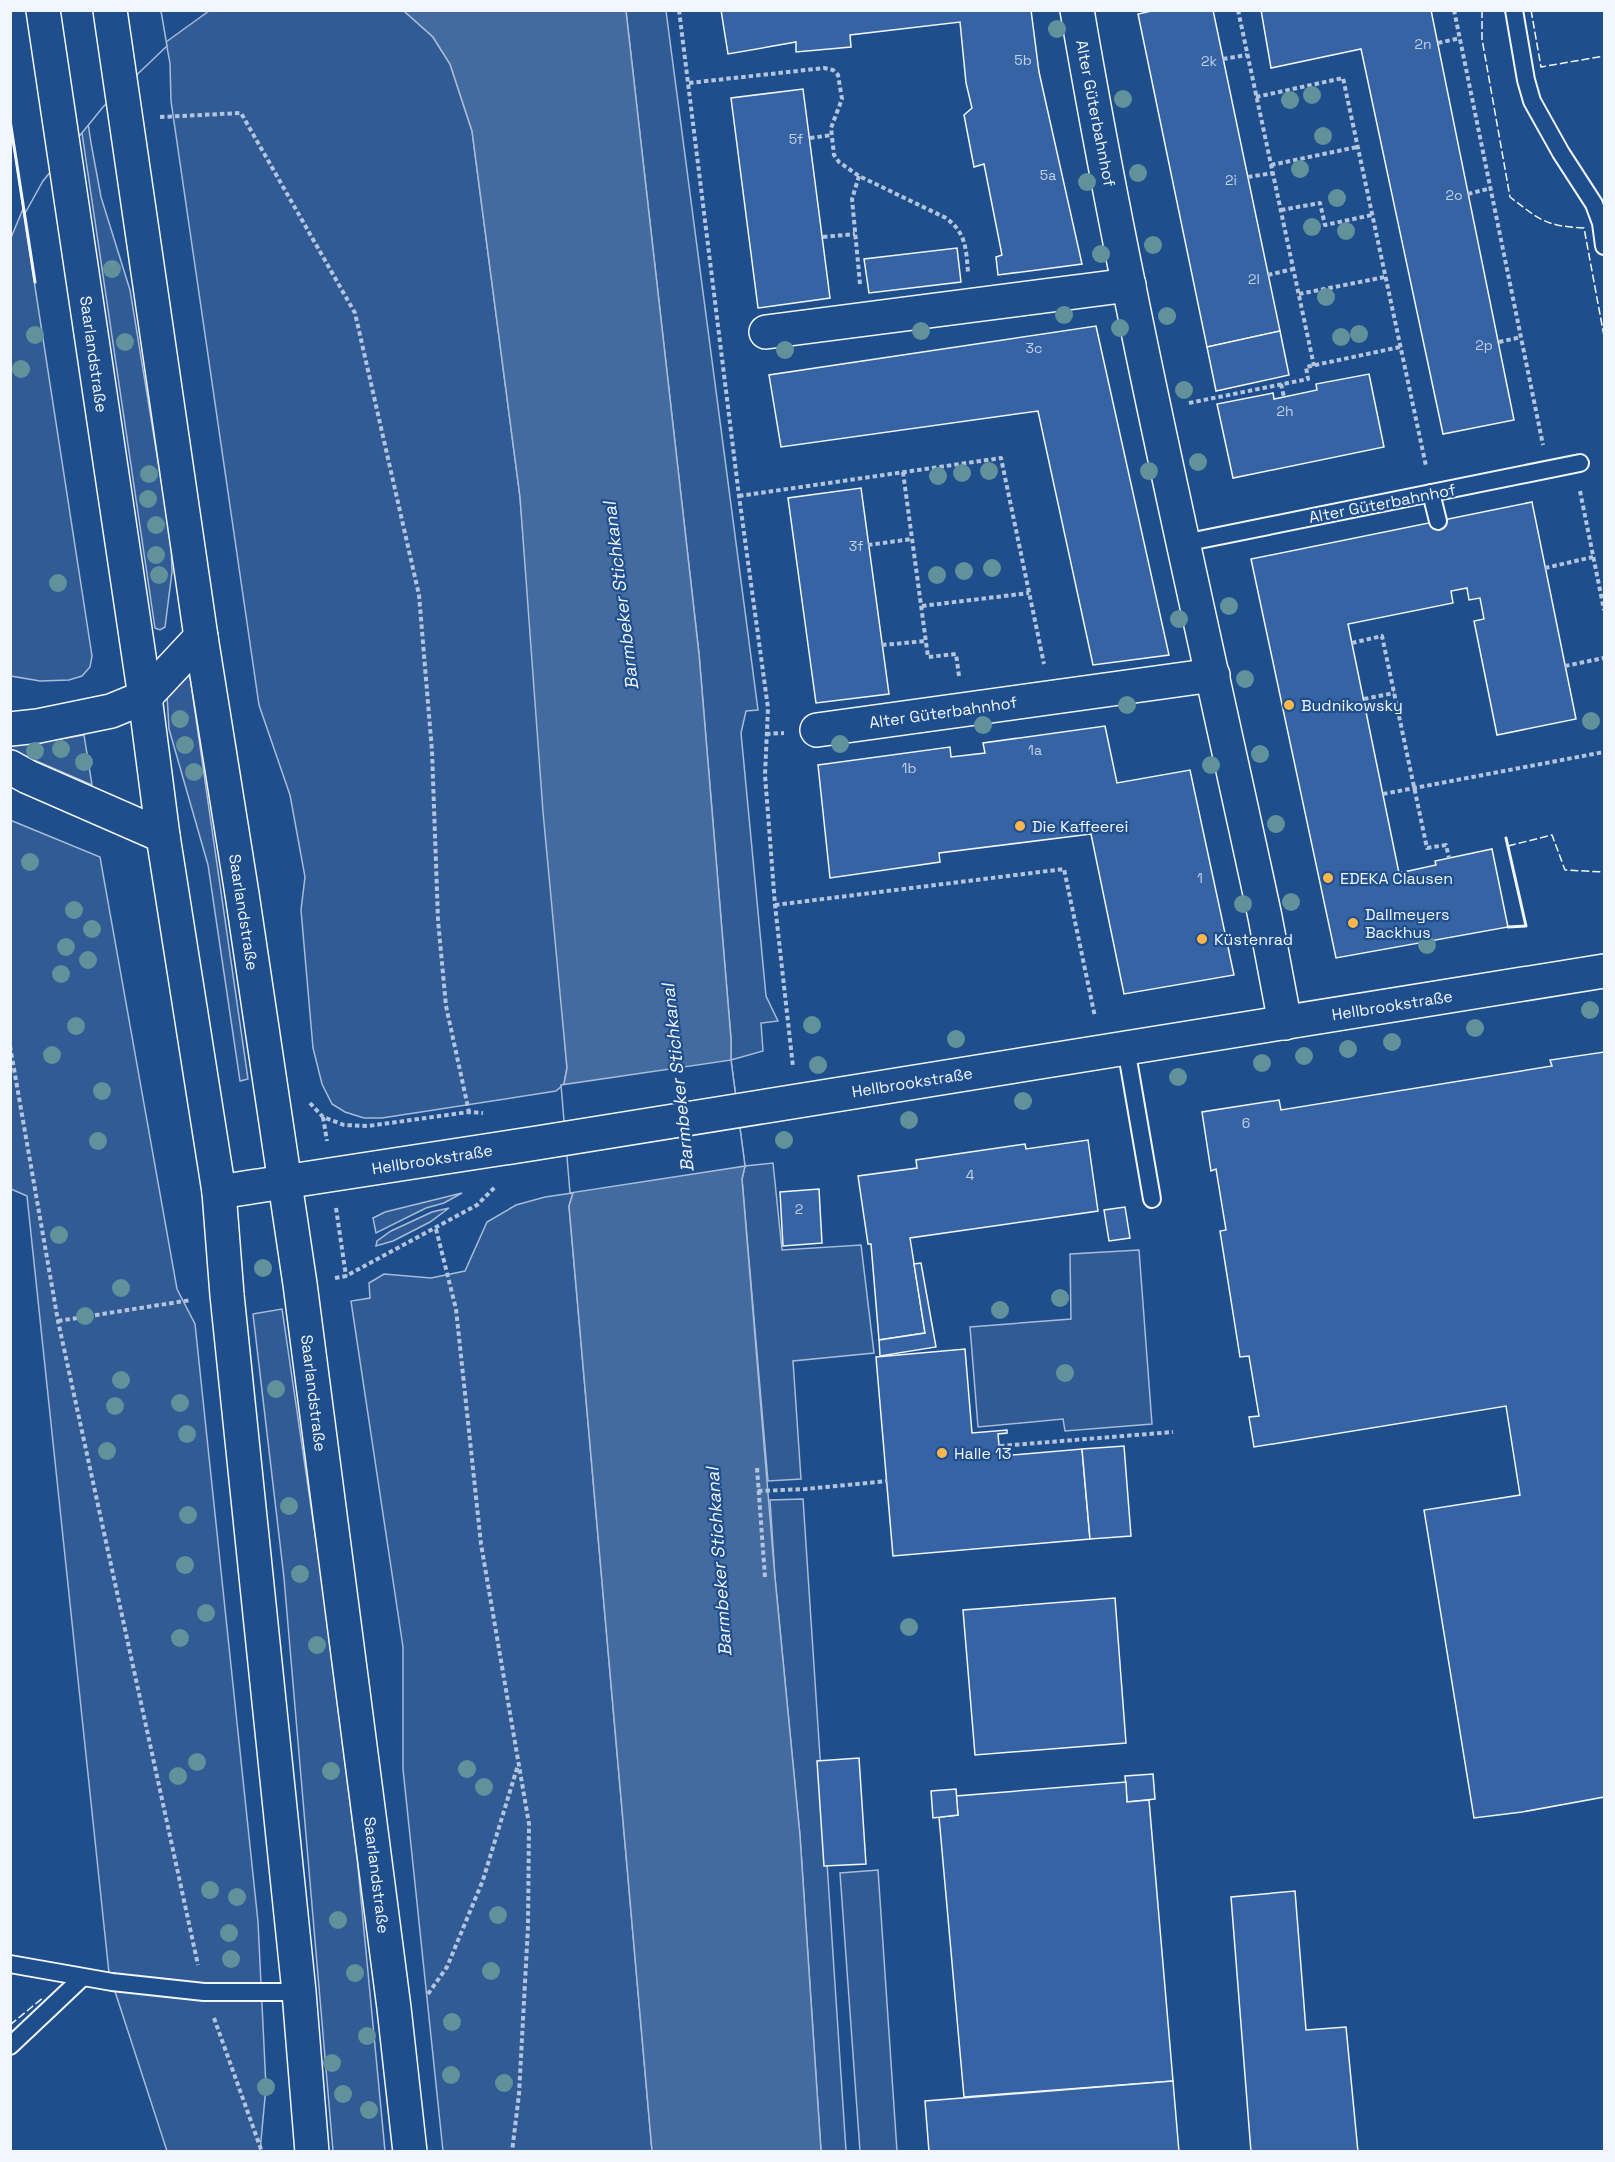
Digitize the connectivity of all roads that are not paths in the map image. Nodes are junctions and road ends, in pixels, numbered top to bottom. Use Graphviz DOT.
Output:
graph roads {
  1 [pos="43,10"];
  2 [pos="110,10"];
  3 [pos="1077,10"];
  4 [pos="1514,10"];
  5 [pos="1605,246"];
  6 [pos="1129,285"];
  7 [pos="766,332"];
  8 [pos="1577,463"];
  9 [pos="1431,493"];
  10 [pos="1438,521"];
  11 [pos="1184,543"];
  12 [pos="201,637"];
  13 [pos="1213,675"];
  14 [pos="145,697"];
  15 [pos="10,729"];
  16 [pos="817,730"];
  17 [pos="10,767"];
  18 [pos="163,836"];
  19 [pos="1605,971"];
  20 [pos="1285,1023"];
  21 [pos="1114,1050"];
  22 [pos="283,1182"];
  23 [pos="219,1192"];
  24 [pos="1152,1199"];
  25 [pos="10,1964"];
  26 [pos="82,1978"];
  27 [pos="299,1992"];
  28 [pos="10,2046"];
  29 [pos="312,2151"];
  30 [pos="410,2151"];
  1 -- 14 [label="main road, Saarlandstraße"];
  2 -- 12 [label="main road, Saarlandstraße"];
  3 -- 6 [label="main road, Alter Güterbahnhof"];
  4 -- 5 [label="lane"];
  6 -- 7 [label="main road"];
  6 -- 11 [label="main road, Alter Güterbahnhof"];
  8 -- 9 [label="lane, Alter Güterbahnhof"];
  9 -- 10 [label="lane"];
  9 -- 11 [label="lane, Alter Güterbahnhof"];
  11 -- 13 [label="main road, Alter Güterbahnhof"];
  12 -- 14 [label="main road"];
  12 -- 22 [label="main road, Saarlandstraße"];
  13 -- 16 [label="main road, Alter Güterbahnhof"];
  13 -- 20 [label="main road, Alter Güterbahnhof"];
  14 -- 15 [label="main road"];
  14 -- 18 [label="main road, Saarlandstraße"];
  17 -- 18 [label="main road"];
  18 -- 23 [label="main road, Saarlandstraße"];
  19 -- 20 [label="main road, Hellbrookstraße"];
  20 -- 21 [label="main road, Hellbrookstraße"];
  21 -- 22 [label="main road, Hellbrookstraße"];
  21 -- 24 [label="lane"];
  22 -- 23 [label="main road, Hellbrookstraße"];
  22 -- 30 [label="main road, Saarlandstraße"];
  23 -- 27 [label="main road, Saarlandstraße"];
  25 -- 26 [label="lane"];
  26 -- 27 [label="lane"];
  26 -- 28 [label="lane"];
  27 -- 29 [label="main road, Saarlandstraße"];
}
